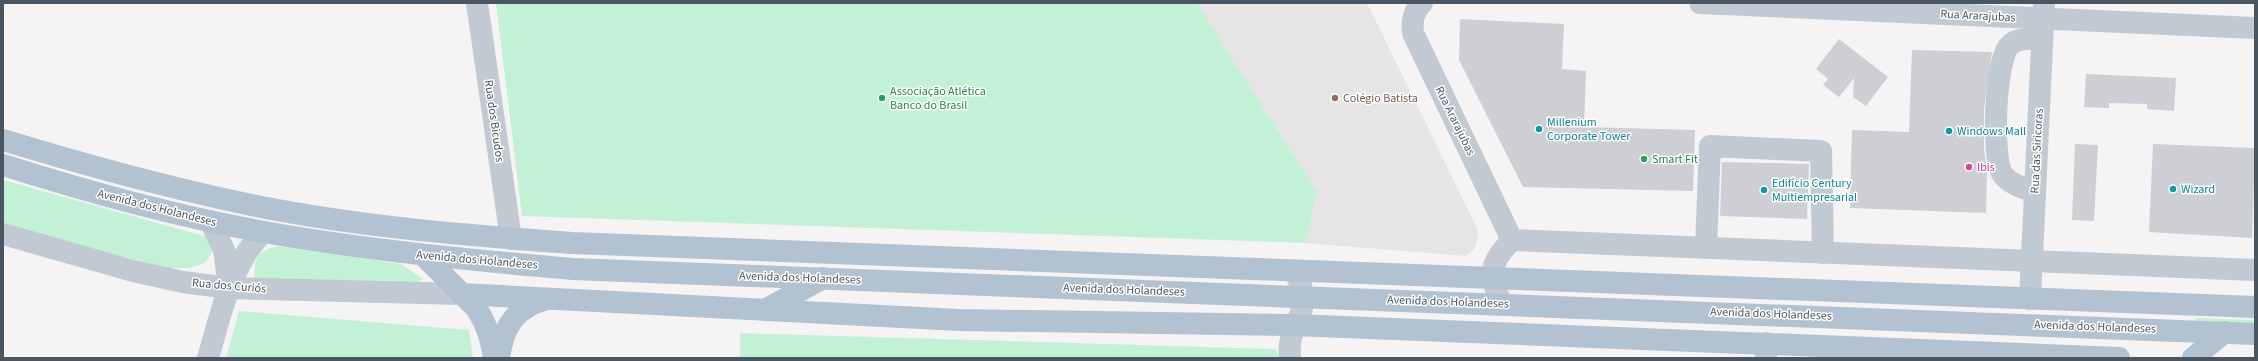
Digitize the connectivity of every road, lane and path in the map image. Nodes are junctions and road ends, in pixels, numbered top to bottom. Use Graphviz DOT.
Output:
graph roads {
  1 [pos="477,3"];
  2 [pos="1422,3"];
  3 [pos="1700,3"];
  4 [pos="2043,20"];
  5 [pos="2255,28"];
  6 [pos="3,140"];
  7 [pos="3,165"];
  8 [pos="2035,192"];
  9 [pos="210,221"];
  10 [pos="263,232"];
  11 [pos="3,234"];
  12 [pos="511,239"];
  13 [pos="1512,240"];
  14 [pos="1706,248"];
  15 [pos="1823,253"];
  16 [pos="424,256"];
  17 [pos="2032,262"];
  18 [pos="2255,270"];
  19 [pos="1294,271"];
  20 [pos="823,278"];
  21 [pos="1492,279"];
  22 [pos="229,288"];
  23 [pos="461,294"];
  24 [pos="1303,296"];
  25 [pos="552,298"];
  26 [pos="2030,299"];
  27 [pos="1502,304"];
  28 [pos="2255,307"];
  29 [pos="765,310"];
  30 [pos="1666,310"];
  31 [pos="1266,325"];
  32 [pos="1294,325"];
  33 [pos="2225,332"];
  34 [pos="2255,334"];
  35 [pos="1720,341"];
  36 [pos="1766,350"];
  37 [pos="1291,357"];
  38 [pos="208,358"];
  39 [pos="494,358"];
  40 [pos="499,358"];
  41 [pos="2119,358"];
  42 [pos="2193,358"];
  1 -- 12 [label="street, Rua dos Bicudos"];
  2 -- 13 [label="street, Rua Ararajubas"];
  3 -- 4 [label="street, Rua Ararajubas"];
  4 -- 5 [label="street, Rua Ararajubas"];
  4 -- 8 [label="street, Rua das Siricoras"];
  4 -- 8 [label="street"];
  6 -- 12 [label="main road, Avenida dos Holandeses"];
  7 -- 9 [label="main road, Avenida dos Holandeses"];
  8 -- 17 [label="street, Rua das Siricoras"];
  9 -- 10 [label="main road, Avenida dos Holandeses"];
  9 -- 22 [label="street"];
  10 -- 16 [label="main road, Avenida dos Holandeses"];
  10 -- 22 [label="street"];
  11 -- 22 [label="street, Rua dos Curiós"];
  12 -- 19 [label="main road, Avenida dos Holandeses"];
  13 -- 14 [label="street"];
  13 -- 21 [label="street, Avenida dos Holandeses"];
  14 -- 15 [label="street"];
  14 -- 15 [label="street"];
  15 -- 17 [label="street"];
  16 -- 20 [label="main road, Avenida dos Holandeses"];
  16 -- 23 [label="main road"];
  17 -- 18 [label="street"];
  17 -- 26 [label="street, Rua das Siricoras"];
  19 -- 21 [label="main road, Avenida dos Holandeses"];
  19 -- 24 [label="street"];
  20 -- 24 [label="main road, Avenida dos Holandeses"];
  20 -- 29 [label="main road"];
  21 -- 26 [label="main road, Avenida dos Holandeses"];
  21 -- 27 [label="street"];
  22 -- 23 [label="street, Rua dos Curiós"];
  22 -- 38 [label="street"];
  23 -- 25 [label="main road"];
  23 -- 39 [label="main road"];
  24 -- 27 [label="main road, Avenida dos Holandeses"];
  24 -- 32 [label="street"];
  25 -- 29 [label="main road"];
  25 -- 40 [label="main road"];
  26 -- 28 [label="main road, Avenida dos Holandeses"];
  27 -- 30 [label="main road, Avenida dos Holandeses"];
  29 -- 31 [label="main road"];
  30 -- 33 [label="main road, Avenida dos Holandeses"];
  30 -- 35 [label="main road"];
  31 -- 32 [label="main road"];
  31 -- 37 [label="street"];
  32 -- 35 [label="main road"];
  32 -- 37 [label="street"];
  33 -- 34 [label="main road, Avenida dos Holandeses"];
  33 -- 42 [label="main road"];
  35 -- 36 [label="main road"];
  36 -- 41 [label="main road"];
}
